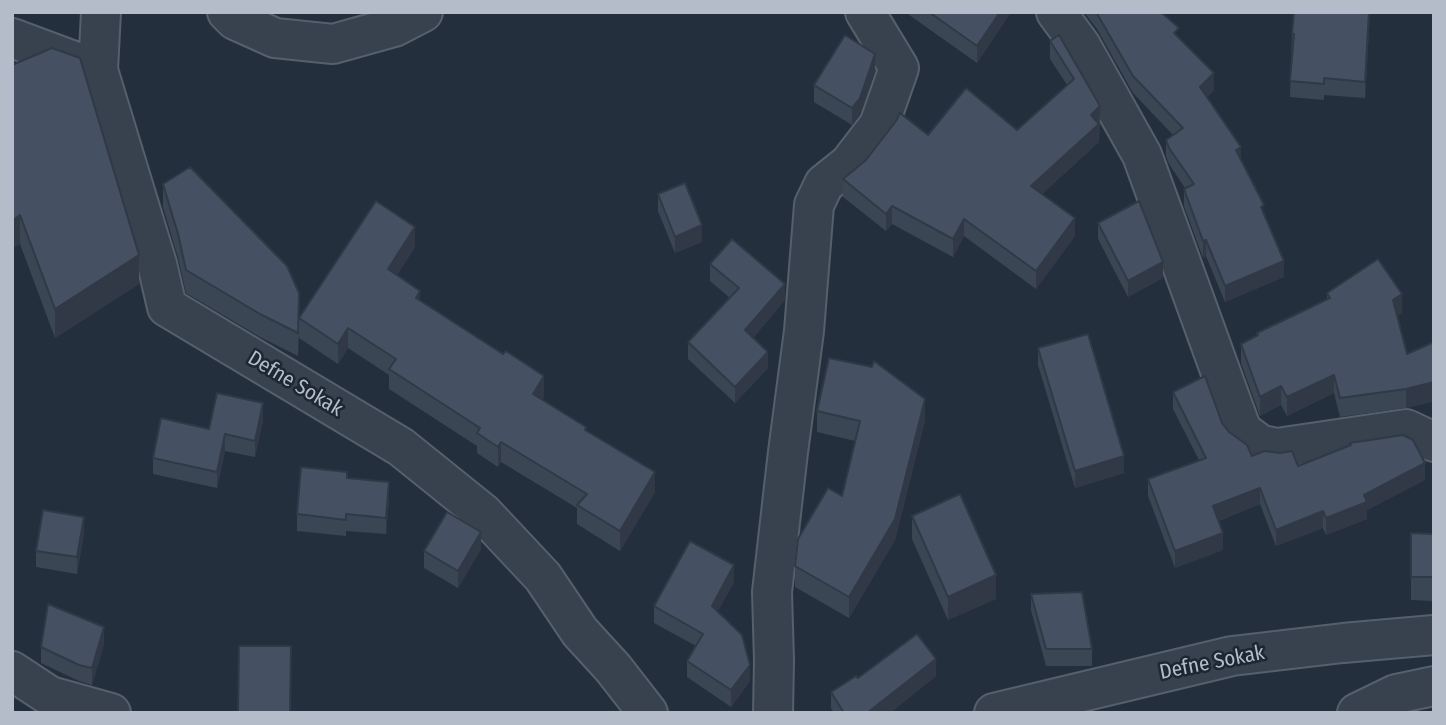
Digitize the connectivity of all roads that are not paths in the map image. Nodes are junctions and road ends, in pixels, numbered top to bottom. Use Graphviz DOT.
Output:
graph roads {
  1 [pos="101,12"];
  2 [pos="227,12"];
  3 [pos="423,12"];
  4 [pos="866,12"];
  5 [pos="1056,12"];
  6 [pos="12,38"];
  7 [pos="98,70"];
  8 [pos="1434,442"];
  9 [pos="1434,635"];
  10 [pos="12,671"];
  11 [pos="1434,685"];
  12 [pos="111,713"];
  13 [pos="648,713"];
  14 [pos="772,713"];
  15 [pos="994,713"];
  16 [pos="1357,713"];
  1 -- 7 [label="street, Defne Sokak"];
  2 -- 3 [label="street"];
  4 -- 14 [label="street"];
  5 -- 8 [label="street"];
  6 -- 7 [label="street"];
  7 -- 13 [label="street, Defne Sokak"];
  9 -- 15 [label="street, Defne Sokak"];
  10 -- 12 [label="street"];
  11 -- 16 [label="street"];
}
